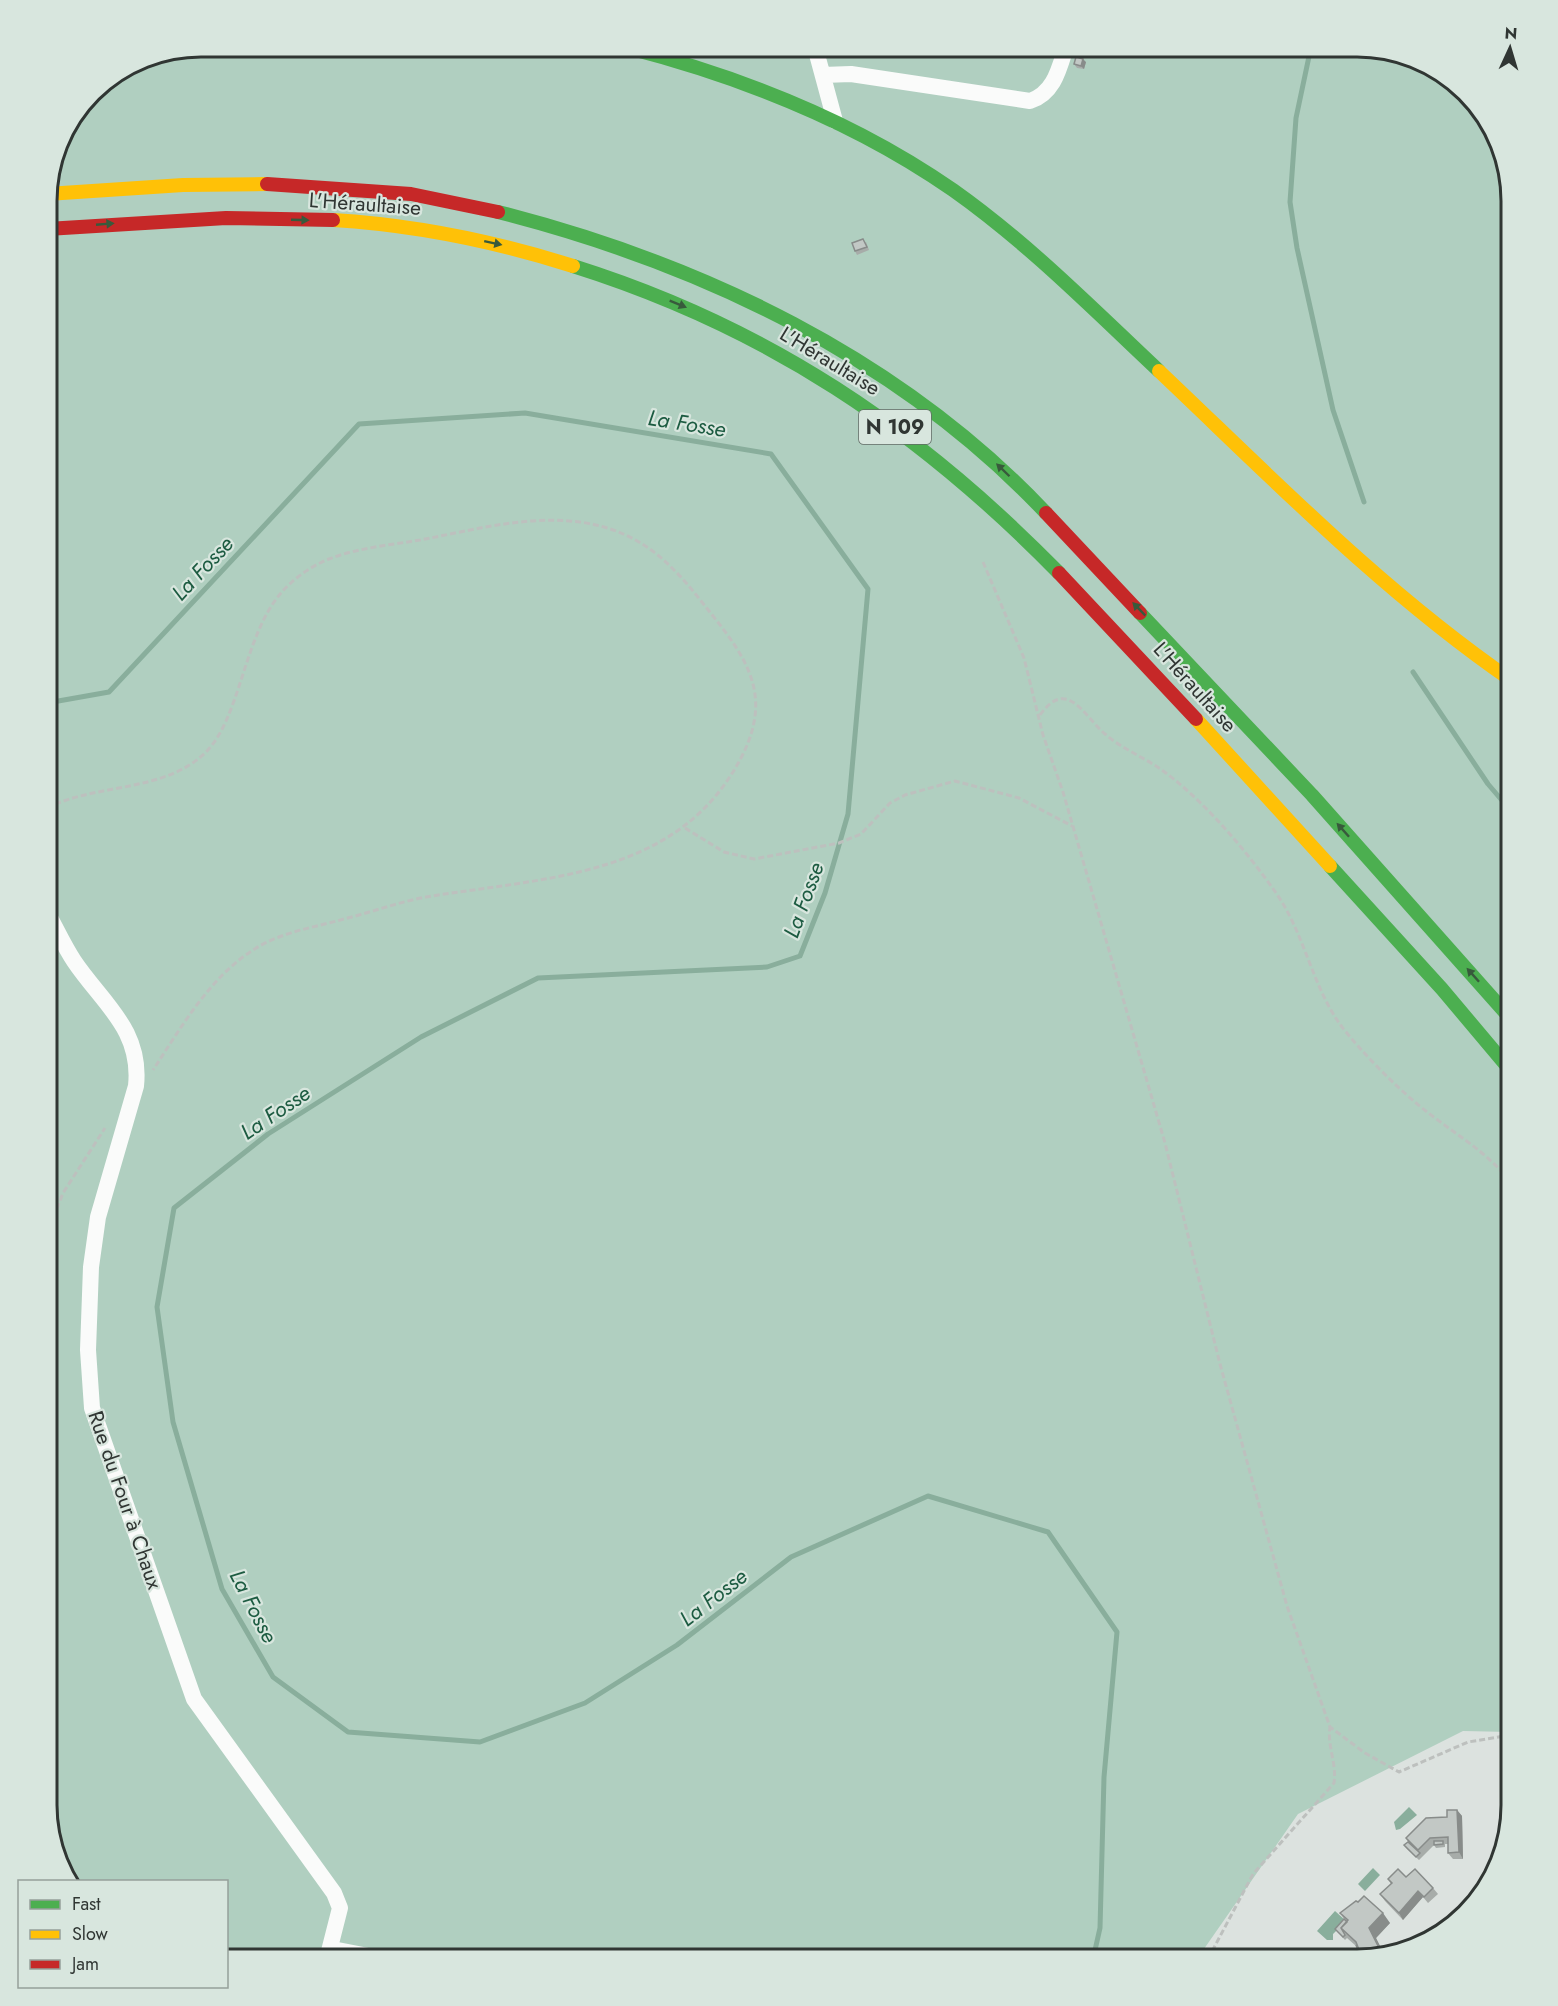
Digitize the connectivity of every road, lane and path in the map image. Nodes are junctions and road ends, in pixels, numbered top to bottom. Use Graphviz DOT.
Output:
graph roads {
  1 [pos="666,57"];
  2 [pos="818,57"];
  3 [pos="1062,57"];
  4 [pos="823,75"];
  5 [pos="834,121"];
  6 [pos="57,193"];
  7 [pos="57,228"];
  8 [pos="982,562"];
  9 [pos="1501,672"];
  10 [pos="1039,715"];
  11 [pos="57,805"];
  12 [pos="1072,826"];
  13 [pos="685,828"];
  14 [pos="57,931"];
  15 [pos="1501,1007"];
  16 [pos="1501,1059"];
  17 [pos="149,1076"];
  18 [pos="111,1122"];
  19 [pos="1501,1169"];
  20 [pos="57,1208"];
  21 [pos="1330,1727"];
  22 [pos="1501,1736"];
  23 [pos="330,1949"];
  24 [pos="1213,1949"];
  1 -- 5 [label="main road"];
  2 -- 4 [label="street"];
  3 -- 4 [label="street"];
  4 -- 5 [label="street"];
  5 -- 9 [label="main road"];
  15 -- 6 [label="main road, L'Héraultaise / N 109, one-way"];
  7 -- 16 [label="main road, L'Héraultaise / N 109, one-way"];
  8 -- 10 [label="path"];
  10 -- 12 [label="path"];
  10 -- 19 [label="path"];
  11 -- 13 [label="path"];
  12 -- 13 [label="path"];
  12 -- 21 [label="path"];
  13 -- 17 [label="path"];
  14 -- 23 [label="street, Rue du Four à Chaux"];
  18 -- 20 [label="path"];
  21 -- 22 [label="path"];
  21 -- 24 [label="path"];
}
